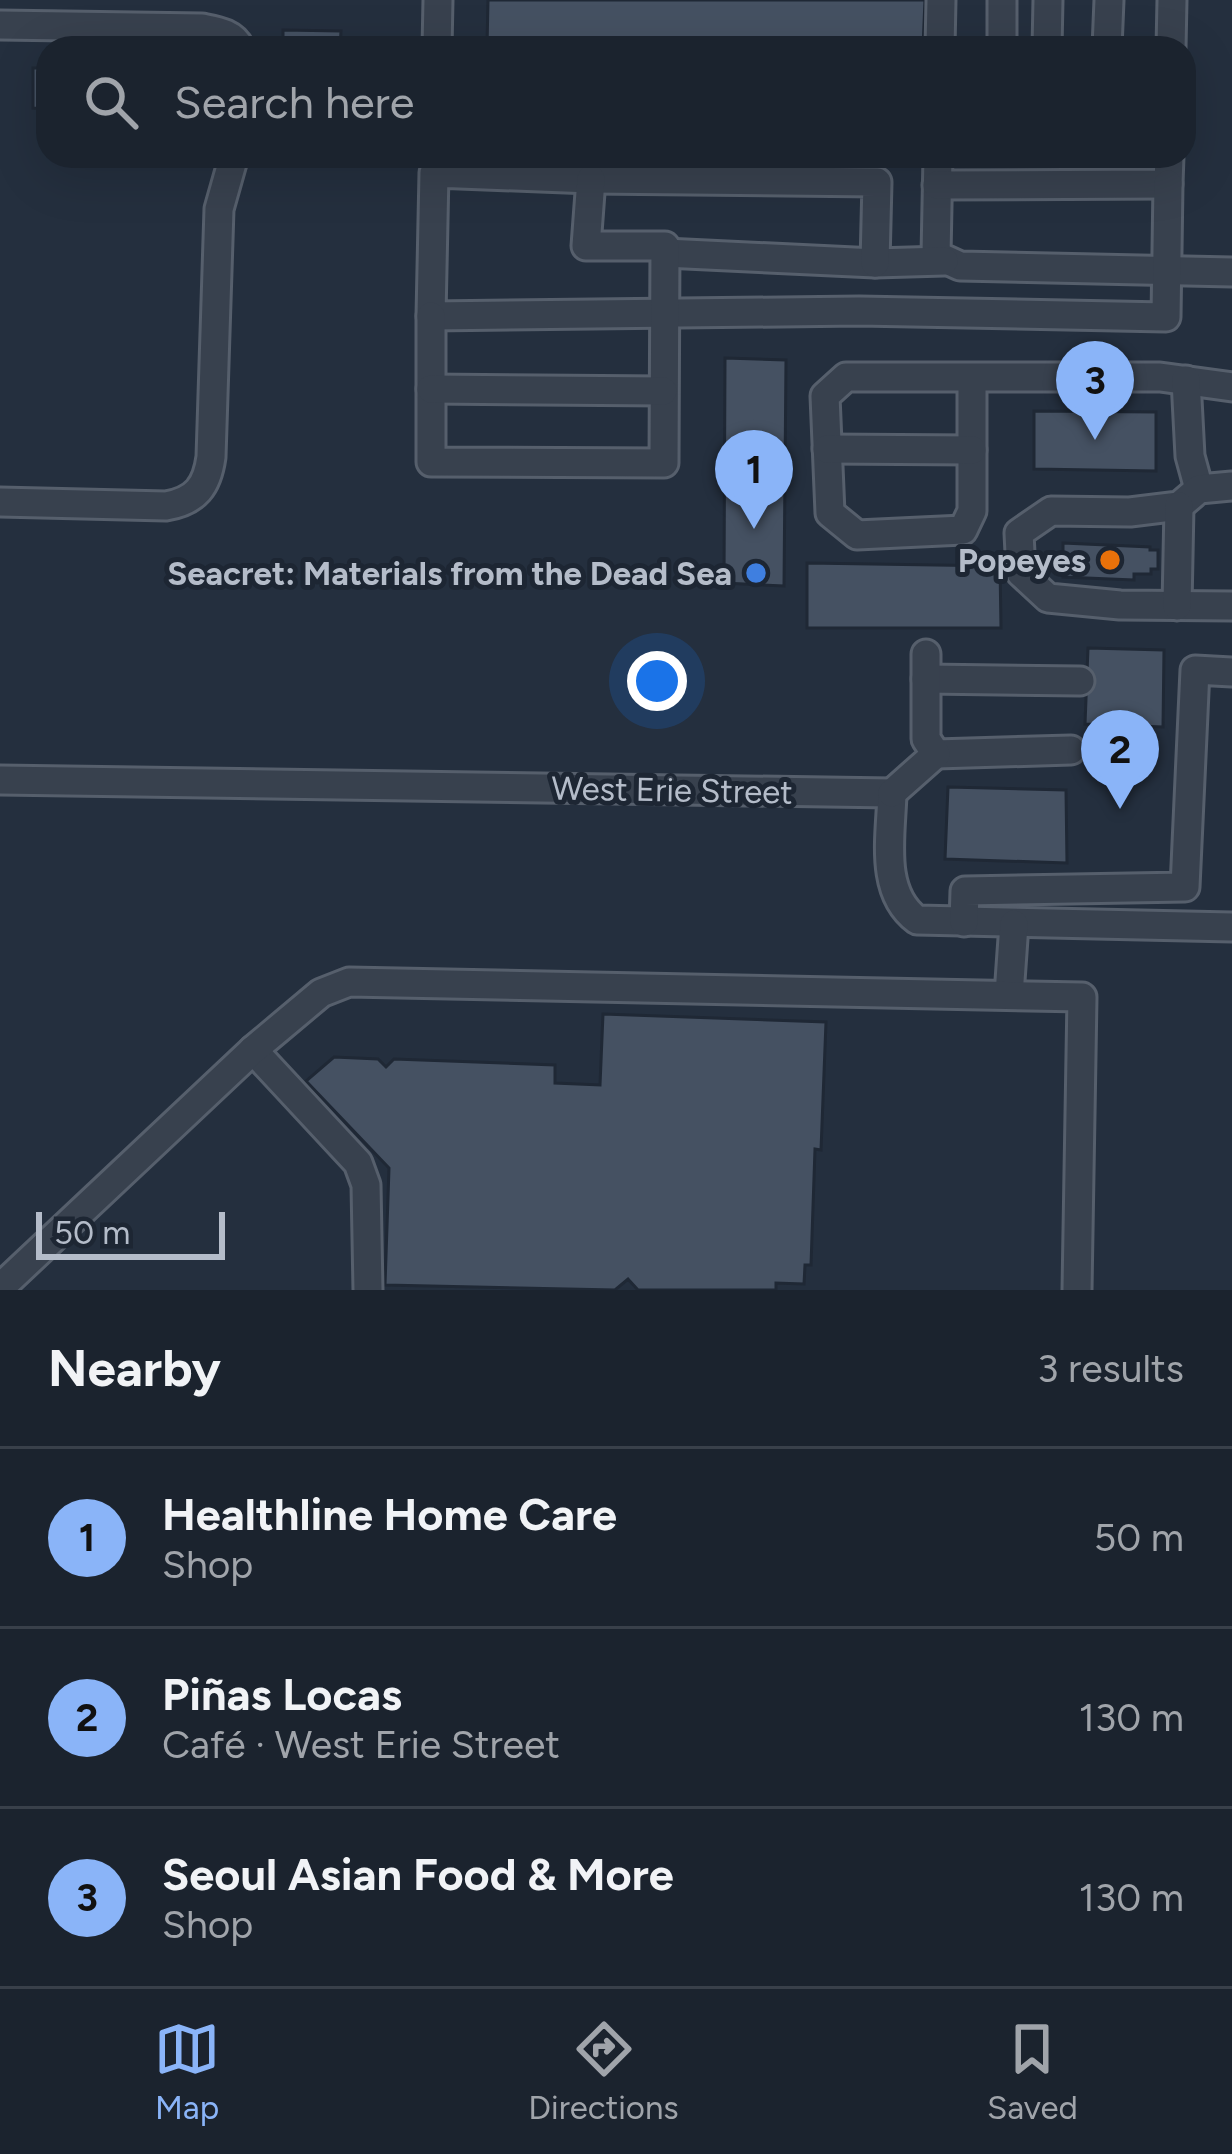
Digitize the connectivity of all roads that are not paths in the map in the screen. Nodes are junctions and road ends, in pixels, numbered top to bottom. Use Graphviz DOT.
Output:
graph roads {
  1 [pos="438,0"];
  2 [pos="941,0"];
  3 [pos="1002,0"];
  4 [pos="1048,0"];
  5 [pos="1109,0"];
  6 [pos="1172,0"];
  7 [pos="0,25"];
  8 [pos="229,36"];
  9 [pos="437,36"];
  10 [pos="940,36"];
  11 [pos="1002,36"];
  12 [pos="1047,36"];
  13 [pos="1108,36"];
  14 [pos="1171,36"];
  15 [pos="231,168"];
  16 [pos="434,168"];
  17 [pos="468,168"];
  18 [pos="938,168"];
  19 [pos="1001,170"];
  20 [pos="1046,170"];
  21 [pos="1104,170"];
  22 [pos="1169,170"];
  23 [pos="591,179"];
  24 [pos="937,185"];
  25 [pos="665,253"];
  26 [pos="944,261"];
  27 [pos="875,263"];
  28 [pos="1165,271"];
  29 [pos="1232,272"];
  30 [pos="663,314"];
  31 [pos="431,316"];
  32 [pos="972,377"];
  33 [pos="1186,380"];
  34 [pos="1232,387"];
  35 [pos="431,389"];
  36 [pos="663,391"];
  37 [pos="827,449"];
  38 [pos="972,450"];
  39 [pos="1232,486"];
  40 [pos="1189,498"];
  41 [pos="0,502"];
  42 [pos="1177,606"];
  43 [pos="1232,606"];
  44 [pos="1232,672"];
  45 [pos="1080,681"];
  46 [pos="1071,750"];
  47 [pos="936,754"];
  48 [pos="0,780"];
  49 [pos="892,794"];
  50 [pos="1165,889"];
  51 [pos="964,922"];
  52 [pos="1014,924"];
  53 [pos="1166,926"];
  54 [pos="1232,927"];
  55 [pos="1009,995"];
  56 [pos="253,1050"];
  57 [pos="0,1288"];
  58 [pos="368,1290"];
  59 [pos="1077,1290"];
  1 -- 9 [label="street"];
  2 -- 10 [label="street"];
  3 -- 11 [label="street"];
  4 -- 12 [label="street"];
  5 -- 13 [label="street"];
  6 -- 14 [label="street"];
  7 -- 8 [label="street"];
  15 -- 41 [label="street"];
  16 -- 31 [label="street"];
  17 -- 23 [label="street"];
  18 -- 24 [label="street"];
  19 -- 20 [label="street"];
  19 -- 24 [label="street"];
  20 -- 21 [label="street"];
  21 -- 22 [label="street"];
  22 -- 28 [label="street"];
  23 -- 25 [label="street"];
  23 -- 27 [label="street"];
  24 -- 26 [label="street"];
  25 -- 27 [label="street"];
  25 -- 30 [label="street"];
  26 -- 27 [label="street"];
  26 -- 28 [label="street"];
  28 -- 29 [label="street"];
  28 -- 30 [label="street"];
  30 -- 31 [label="street"];
  30 -- 36 [label="street"];
  31 -- 35 [label="street"];
  32 -- 33 [label="street"];
  32 -- 37 [label="street"];
  32 -- 38 [label="street"];
  33 -- 34 [label="street"];
  33 -- 40 [label="street"];
  35 -- 36 [label="street"];
  35 -- 36 [label="street"];
  37 -- 38 [label="street"];
  37 -- 38 [label="street"];
  39 -- 40 [label="street"];
  40 -- 42 [label="street"];
  40 -- 42 [label="street"];
  42 -- 43 [label="street"];
  44 -- 50 [label="street"];
  45 -- 47 [label="street"];
  46 -- 47 [label="street"];
  47 -- 49 [label="street"];
  48 -- 49 [label="street, West Erie Street"];
  49 -- 51 [label="street"];
  50 -- 51 [label="street"];
  50 -- 53 [label="street"];
  51 -- 52 [label="street"];
  52 -- 53 [label="street"];
  52 -- 55 [label="street"];
  53 -- 54 [label="street"];
  55 -- 56 [label="street"];
  55 -- 59 [label="street"];
  56 -- 57 [label="street"];
  56 -- 58 [label="street"];
}
